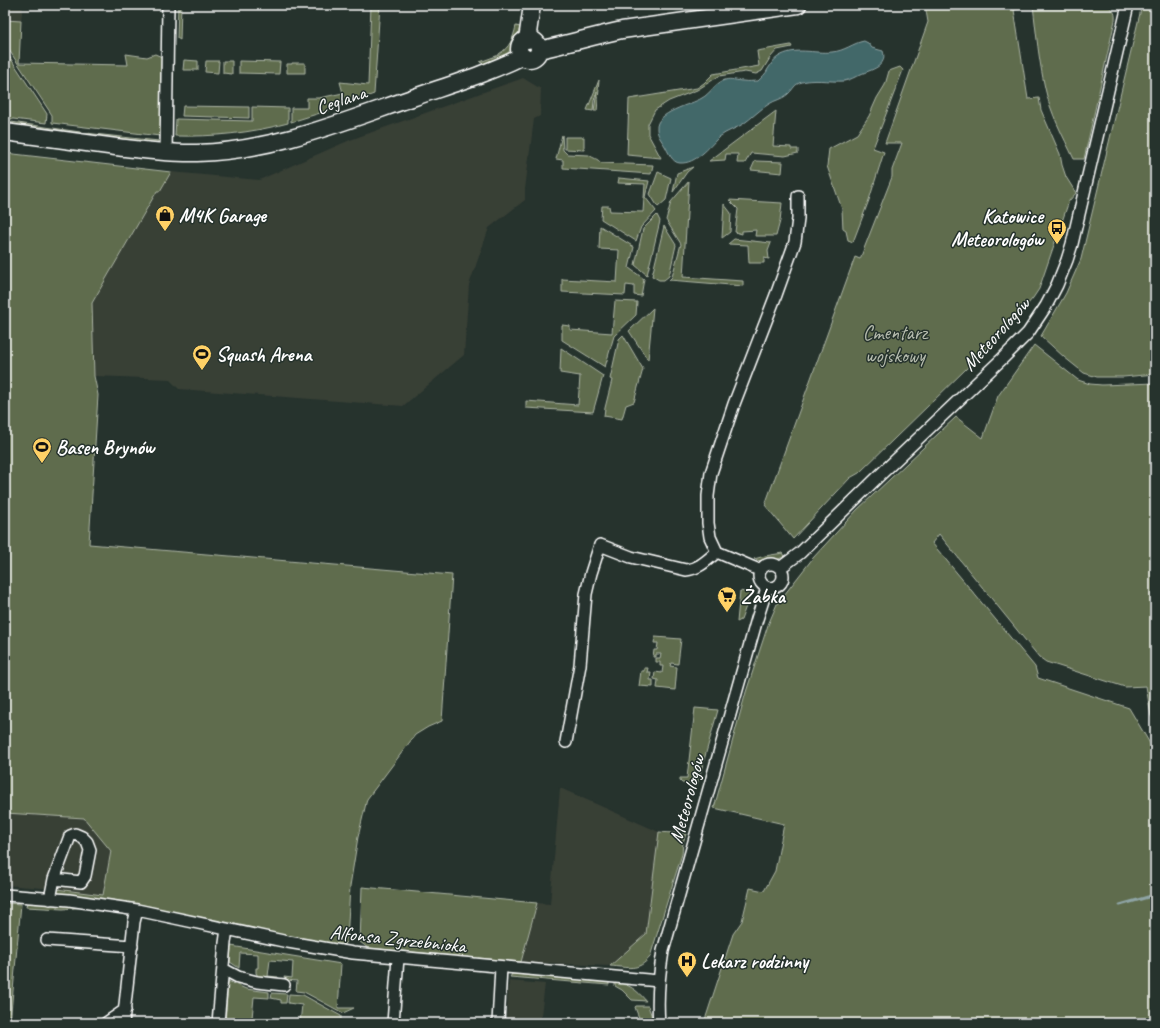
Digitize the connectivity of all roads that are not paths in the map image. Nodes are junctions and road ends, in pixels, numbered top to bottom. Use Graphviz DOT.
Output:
graph roads {
  1 [pos="168,5"];
  2 [pos="532,5"];
  3 [pos="798,5"];
  4 [pos="1128,5"];
  5 [pos="526,40"];
  6 [pos="539,50"];
  7 [pos="522,56"];
  8 [pos="5,132"];
  9 [pos="166,153"];
  10 [pos="798,196"];
  11 [pos="717,552"];
  12 [pos="780,568"];
  13 [pos="759,570"];
  14 [pos="767,588"];
  15 [pos="566,742"];
  16 [pos="54,879"];
  17 [pos="5,895"];
  18 [pos="50,899"];
  19 [pos="137,910"];
  20 [pos="227,929"];
  21 [pos="47,940"];
  22 [pos="132,946"];
  23 [pos="398,958"];
  24 [pos="501,967"];
  25 [pos="223,969"];
  26 [pos="659,981"];
  27 [pos="284,985"];
  28 [pos="125,1010"];
  29 [pos="106,1023"];
  30 [pos="123,1023"];
  31 [pos="218,1023"];
  32 [pos="393,1023"];
  33 [pos="498,1023"];
  34 [pos="659,1023"];
  1 -- 9 [label="street"];
  2 -- 5 [label="street"];
  3 -- 6 [label="street"];
  4 -- 12 [label="street, Meteorologów"];
  5 -- 6 [label="street"];
  5 -- 7 [label="street"];
  6 -- 7 [label="street"];
  7 -- 9 [label="street, Ceglana"];
  8 -- 9 [label="street, Ceglana"];
  10 -- 11 [label="street"];
  11 -- 13 [label="street"];
  11 -- 15 [label="street"];
  12 -- 13 [label="street"];
  12 -- 14 [label="street"];
  13 -- 14 [label="street"];
  14 -- 26 [label="street, Meteorologów"];
  16 -- 18 [label="street"];
  17 -- 18 [label="street, Alfonsa Zgrzebnioka"];
  18 -- 19 [label="street, Alfonsa Zgrzebnioka"];
  19 -- 20 [label="street, Alfonsa Zgrzebnioka"];
  19 -- 22 [label="street"];
  20 -- 23 [label="street, Alfonsa Zgrzebnioka"];
  20 -- 25 [label="street"];
  21 -- 22 [label="street"];
  22 -- 28 [label="street"];
  23 -- 24 [label="street, Alfonsa Zgrzebnioka"];
  23 -- 32 [label="street"];
  24 -- 26 [label="street, Alfonsa Zgrzebnioka"];
  24 -- 33 [label="street"];
  25 -- 27 [label="street"];
  25 -- 31 [label="street"];
  26 -- 34 [label="street, Meteorologów"];
  28 -- 29 [label="street"];
  28 -- 30 [label="street"];
}
